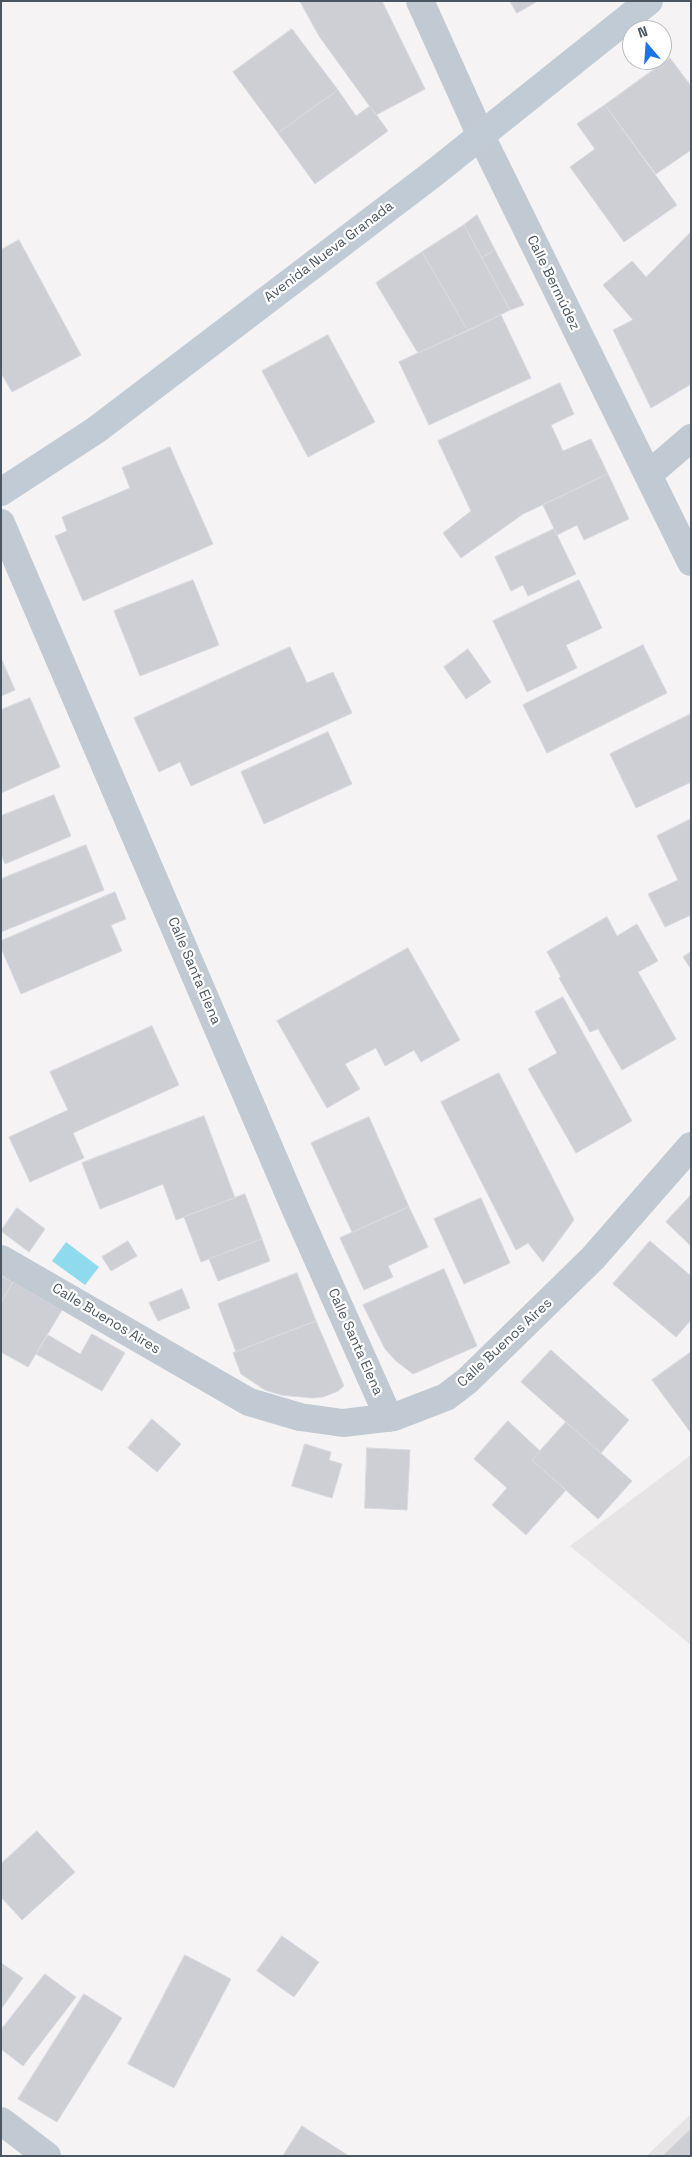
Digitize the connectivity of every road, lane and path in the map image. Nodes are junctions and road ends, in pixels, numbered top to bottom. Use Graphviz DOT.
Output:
graph roads {
  1 [pos="420,1"];
  2 [pos="649,1"];
  3 [pos="480,136"];
  4 [pos="691,438"];
  5 [pos="648,475"];
  6 [pos="1,492"];
  7 [pos="1,523"];
  8 [pos="691,562"];
  9 [pos="691,1146"];
  10 [pos="1,1259"];
  11 [pos="389,1418"];
  12 [pos="1,2121"];
  13 [pos="47,2156"];
  1 -- 3 [label="street, Calle Bermúdez"];
  2 -- 3 [label="street, Avenida Nueva Granada"];
  3 -- 5 [label="street, Calle Bermúdez"];
  3 -- 6 [label="street, Avenida Nueva Granada"];
  4 -- 5 [label="street"];
  5 -- 8 [label="street, Calle Bermúdez"];
  7 -- 11 [label="street, Calle Santa Elena"];
  9 -- 11 [label="street, Calle Buenos Aires"];
  10 -- 11 [label="street, Calle Buenos Aires"];
  12 -- 13 [label="street"];
}
